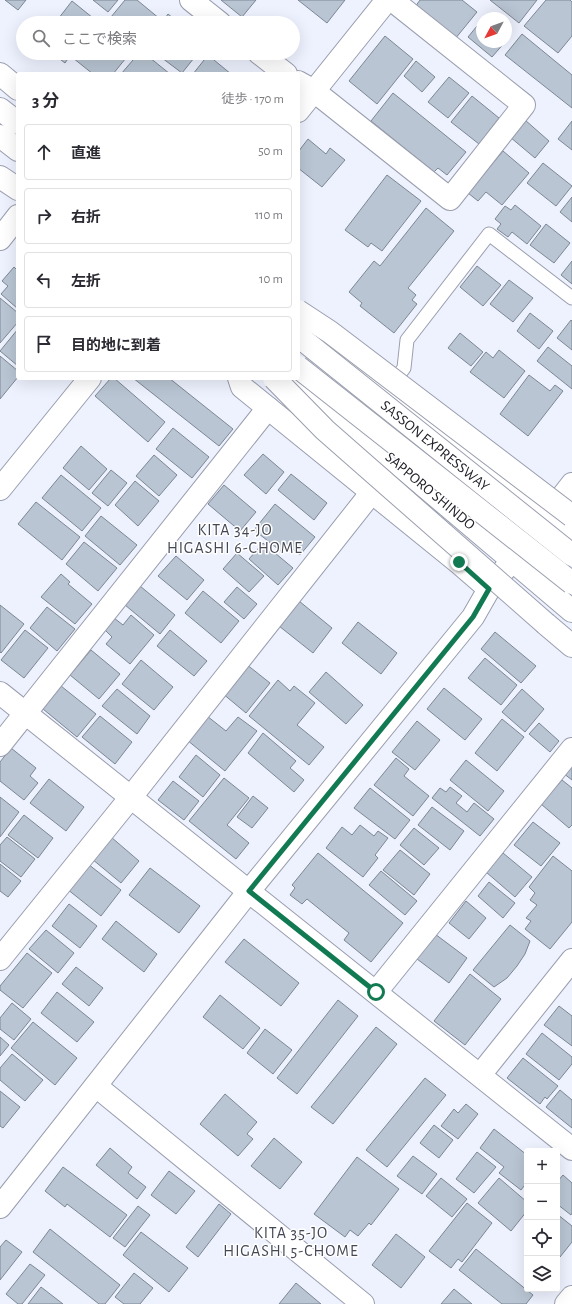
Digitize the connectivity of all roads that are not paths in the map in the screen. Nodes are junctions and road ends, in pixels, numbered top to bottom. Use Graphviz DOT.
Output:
graph roads {
  1 [pos="190,0"];
  2 [pos="387,0"];
  3 [pos="392,0"];
  4 [pos="211,16"];
  5 [pos="268,60"];
  6 [pos="283,72"];
  7 [pos="0,74"];
  8 [pos="16,87"];
  9 [pos="306,87"];
  10 [pos="300,105"];
  11 [pos="0,109"];
  12 [pos="16,121"];
  13 [pos="0,136"];
  14 [pos="16,148"];
  15 [pos="0,176"];
  16 [pos="16,188"];
  17 [pos="16,219"];
  18 [pos="0,239"];
  19 [pos="572,298"];
  20 [pos="300,312"];
  21 [pos="300,323"];
  22 [pos="300,338"];
  23 [pos="300,369"];
  24 [pos="88,380"];
  25 [pos="240,380"];
  26 [pos="276,380"];
  27 [pos="285,380"];
  28 [pos="386,392"];
  29 [pos="268,408"];
  30 [pos="572,484"];
  31 [pos="0,489"];
  32 [pos="372,492"];
  33 [pos="572,516"];
  34 [pos="546,518"];
  35 [pos="572,539"];
  36 [pos="572,555"];
  37 [pos="512,561"];
  38 [pos="572,583"];
  39 [pos="489,589"];
  40 [pos="572,612"];
  41 [pos="572,646"];
  42 [pos="0,692"];
  43 [pos="26,713"];
  44 [pos="0,745"];
  45 [pos="572,749"];
  46 [pos="131,797"];
  47 [pos="249,891"];
  48 [pos="0,959"];
  49 [pos="572,960"];
  50 [pos="376,992"];
  51 [pos="480,1075"];
  52 [pos="96,1086"];
  53 [pos="572,1149"];
  54 [pos="0,1207"];
  55 [pos="572,1297"];
  56 [pos="363,1304"];
  57 [pos="566,1304"];
  1 -- 4 [label="main road"];
  2 -- 9 [label="main road"];
  3 -- 9 [label="main road"];
  5 -- 6 [label="main road"];
  7 -- 8 [label="main road"];
  9 -- 10 [label="main road"];
  11 -- 12 [label="main road"];
  13 -- 14 [label="main road"];
  15 -- 16 [label="main road"];
  17 -- 18 [label="main road"];
  19 -- 28 [label="lane"];
  20 -- 33 [label="main road, bridge"];
  21 -- 28 [label="main road"];
  22 -- 36 [label="main road, SASSON EXPRESSWAY, bridge"];
  23 -- 38 [label="main road, SASSON EXPRESSWAY, bridge"];
  24 -- 31 [label="main road"];
  25 -- 29 [label="main road"];
  26 -- 41 [label="main road, bridge"];
  27 -- 37 [label="main road, SAPPORO SHINDO"];
  28 -- 34 [label="main road"];
  29 -- 32 [label="main road"];
  29 -- 43 [label="main road"];
  30 -- 34 [label="main road"];
  32 -- 39 [label="main road"];
  32 -- 46 [label="main road"];
  34 -- 35 [label="main road"];
  34 -- 37 [label="main road"];
  37 -- 39 [label="main road"];
  37 -- 40 [label="main road, SAPPORO SHINDO"];
  39 -- 47 [label="main road"];
  42 -- 43 [label="main road"];
  43 -- 44 [label="main road"];
  43 -- 46 [label="main road"];
  45 -- 50 [label="main road"];
  46 -- 47 [label="main road"];
  46 -- 48 [label="main road"];
  47 -- 50 [label="main road"];
  47 -- 52 [label="main road"];
  49 -- 51 [label="main road"];
  50 -- 51 [label="main road"];
  51 -- 53 [label="main road"];
  52 -- 54 [label="main road"];
  52 -- 56 [label="main road"];
  55 -- 57 [label="main road"];
}
